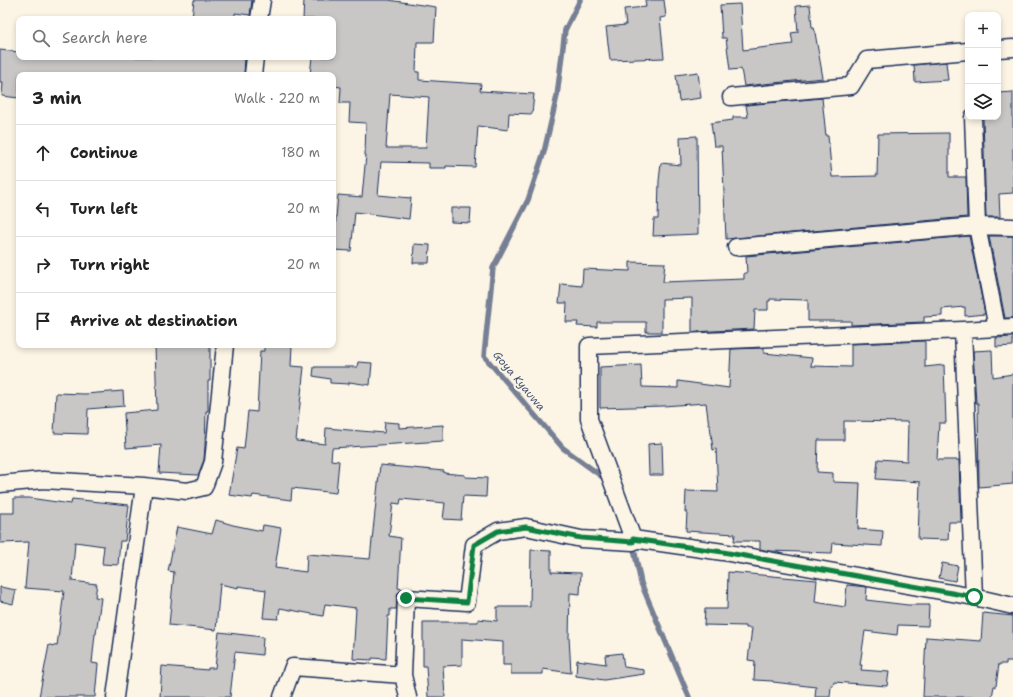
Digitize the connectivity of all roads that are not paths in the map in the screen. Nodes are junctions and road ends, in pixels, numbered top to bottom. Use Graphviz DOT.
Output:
graph roads {
  1 [pos="262,0"];
  2 [pos="259,16"];
  3 [pos="1013,48"];
  4 [pos="1001,49"];
  5 [pos="965,51"];
  6 [pos="255,60"];
  7 [pos="253,72"];
  8 [pos="731,97"];
  9 [pos="973,120"];
  10 [pos="977,226"];
  11 [pos="1013,227"];
  12 [pos="736,247"];
  13 [pos="1005,327"];
  14 [pos="963,330"];
  15 [pos="226,348"];
  16 [pos="0,484"];
  17 [pos="144,486"];
  18 [pos="633,539"];
  19 [pos="974,597"];
  20 [pos="1013,606"];
  21 [pos="403,675"];
  22 [pos="115,697"];
  23 [pos="282,697"];
  24 [pos="408,697"];
  1 -- 2 [label="street"];
  3 -- 4 [label="street"];
  5 -- 8 [label="street"];
  6 -- 7 [label="street"];
  9 -- 10 [label="street"];
  10 -- 11 [label="street"];
  10 -- 12 [label="street"];
  10 -- 13 [label="street"];
  13 -- 14 [label="street"];
  14 -- 18 [label="street"];
  14 -- 19 [label="street"];
  15 -- 17 [label="street"];
  16 -- 17 [label="street"];
  17 -- 22 [label="street"];
  18 -- 19 [label="street"];
  18 -- 21 [label="street"];
  19 -- 20 [label="street"];
  21 -- 23 [label="street"];
  21 -- 24 [label="street"];
}
